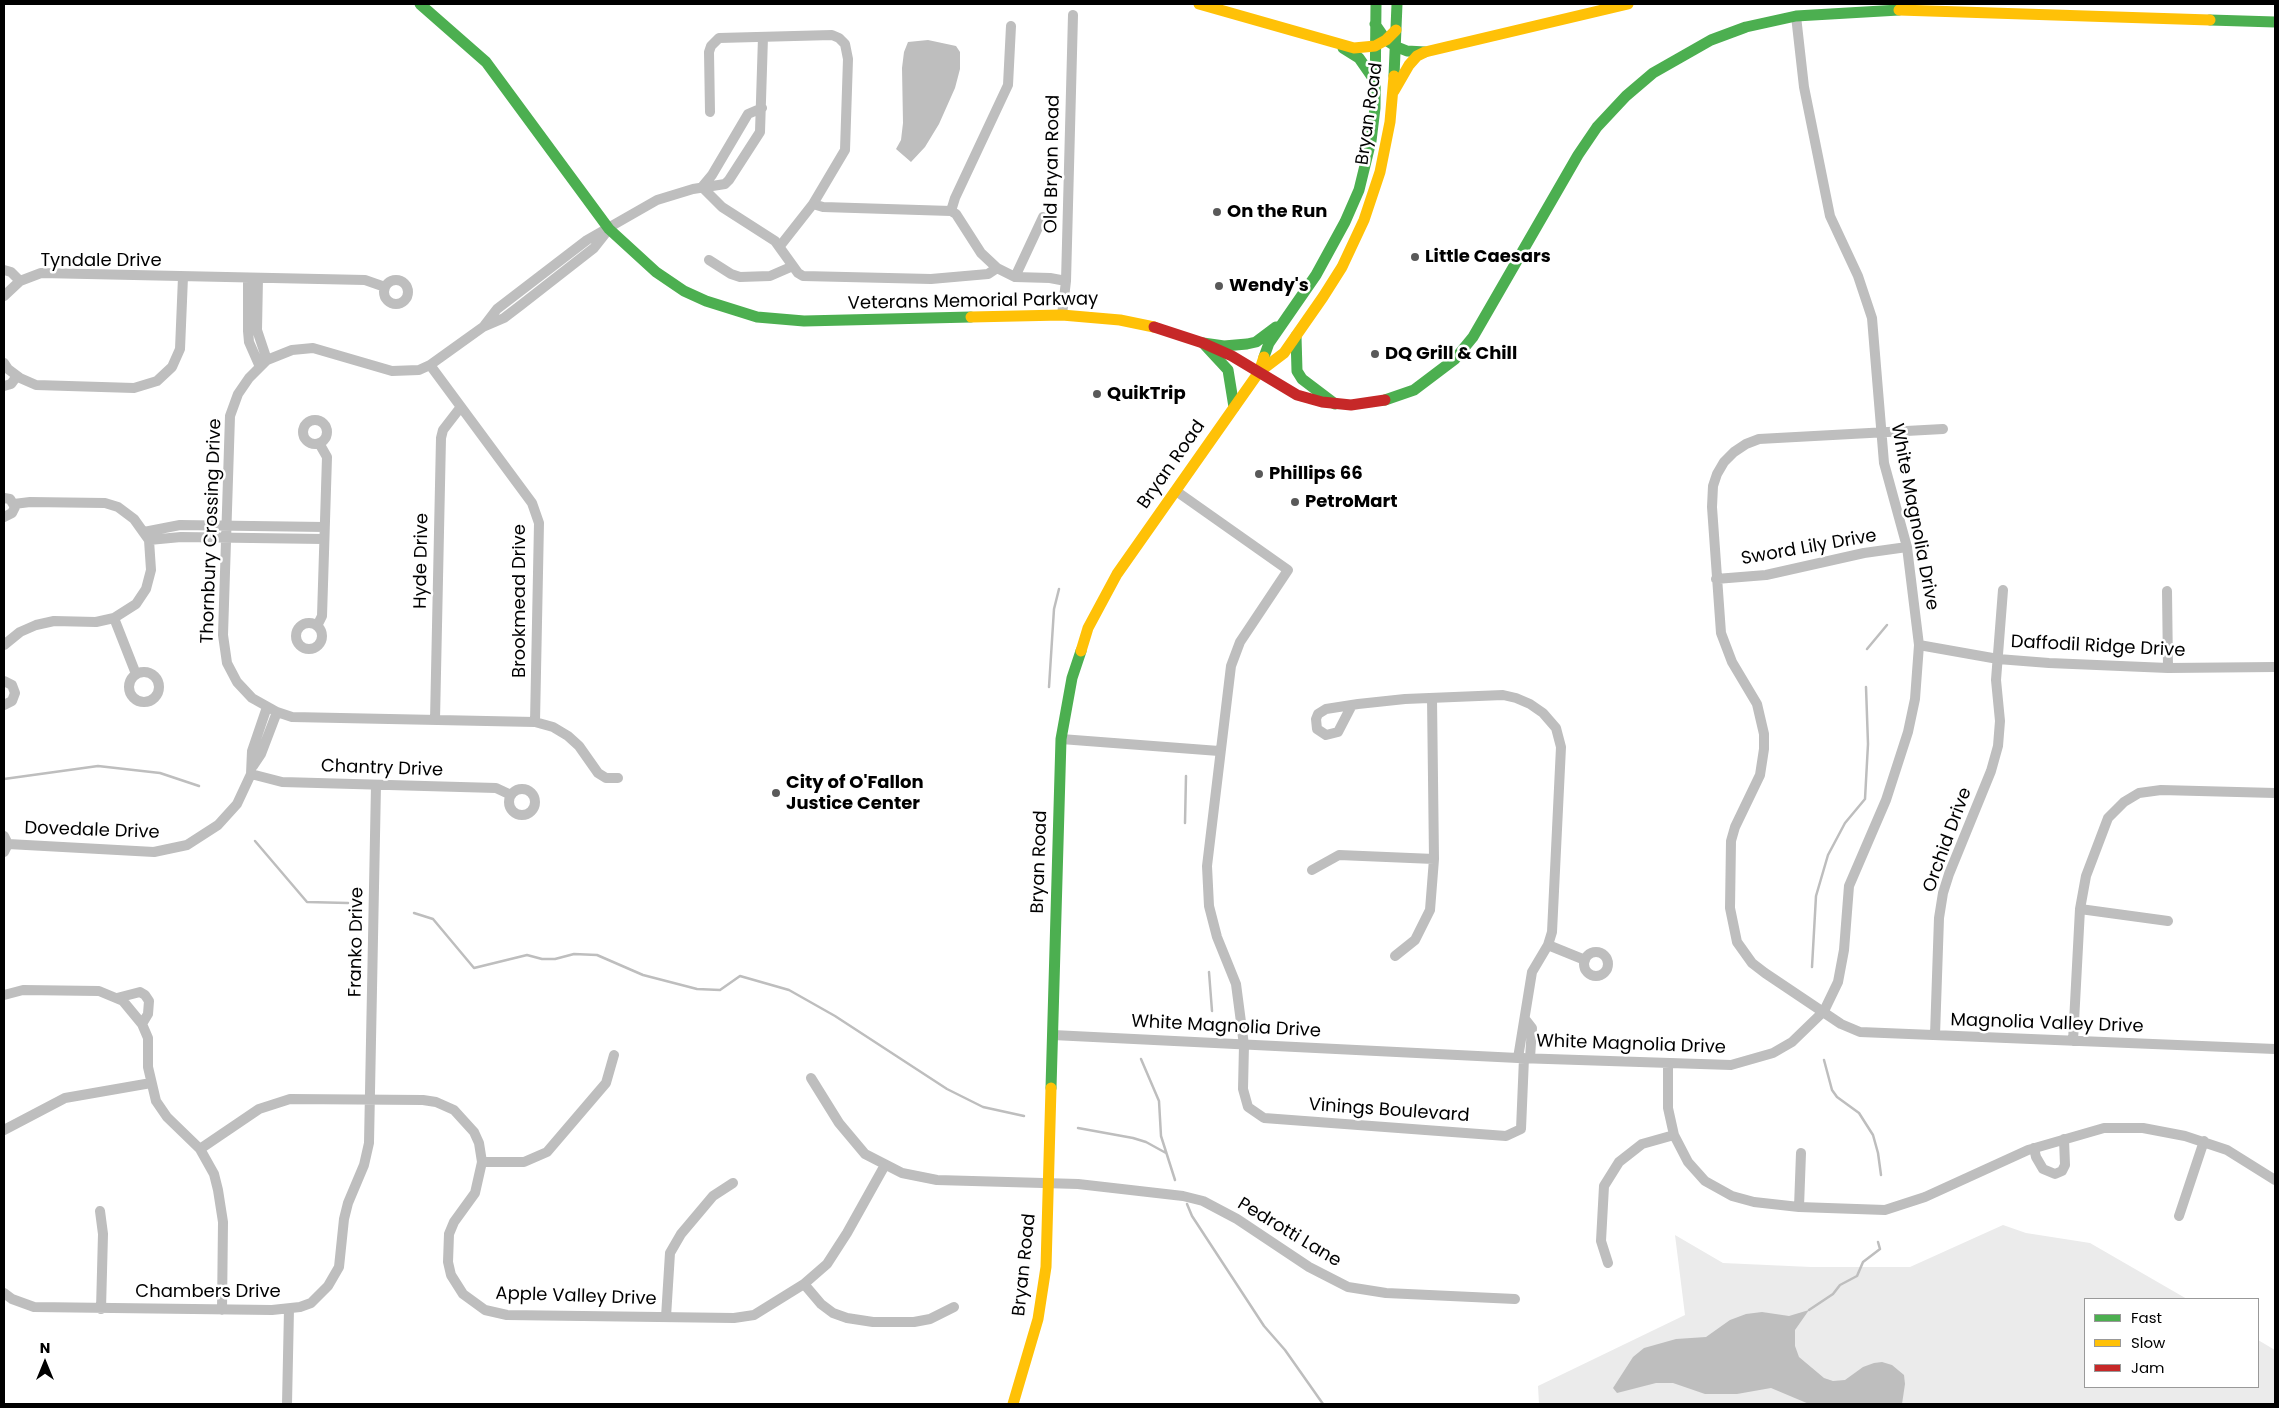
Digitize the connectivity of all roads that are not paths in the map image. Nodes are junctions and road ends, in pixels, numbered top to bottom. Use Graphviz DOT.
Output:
graph roads {
  1 [pos="420,4"];
  2 [pos="1199,4"];
  3 [pos="1376,4"];
  4 [pos="1397,4"];
  5 [pos="1628,4"];
  6 [pos="1073,15"];
  7 [pos="1796,16"];
  8 [pos="2275,22"];
  9 [pos="1375,24"];
  10 [pos="1011,26"];
  11 [pos="1396,30"];
  12 [pos="763,37"];
  13 [pos="1386,40"];
  14 [pos="1341,46"];
  15 [pos="1375,46"];
  16 [pos="1397,46"];
  17 [pos="1425,52"];
  18 [pos="1375,81"];
  19 [pos="1394,91"];
  20 [pos="762,108"];
  21 [pos="710,112"];
  22 [pos="702,187"];
  23 [pos="813,204"];
  24 [pos="951,211"];
  25 [pos="1042,217"];
  26 [pos="609,229"];
  27 [pos="780,246"];
  28 [pos="710,260"];
  29 [pos="793,266"];
  30 [pos="997,268"];
  31 [pos="4,270"];
  32 [pos="183,277"];
  33 [pos="1015,277"];
  34 [pos="253,278"];
  35 [pos="1066,281"];
  36 [pos="20,282"];
  37 [pos="385,287"];
  38 [pos="4,296"];
  39 [pos="1062,315"];
  40 [pos="1286,320"];
  41 [pos="1296,336"];
  42 [pos="1203,343"];
  43 [pos="4,363"];
  44 [pos="264,364"];
  45 [pos="430,365"];
  46 [pos="1259,372"];
  47 [pos="17,376"];
  48 [pos="4,386"];
  49 [pos="1335,404"];
  50 [pos="1234,407"];
  51 [pos="460,408"];
  52 [pos="1944,429"];
  53 [pos="1880,432"];
  54 [pos="319,443"];
  55 [pos="1176,491"];
  56 [pos="4,498"];
  57 [pos="14,504"];
  58 [pos="4,517"];
  59 [pos="226,526"];
  60 [pos="324,527"];
  61 [pos="146,536"];
  62 [pos="225,537"];
  63 [pos="323,539"];
  64 [pos="1907,547"];
  65 [pos="1716,579"];
  66 [pos="2003,590"];
  67 [pos="2167,591"];
  68 [pos="114,618"];
  69 [pos="317,626"];
  70 [pos="4,645"];
  71 [pos="1920,645"];
  72 [pos="1998,658"];
  73 [pos="2275,667"];
  74 [pos="2168,668"];
  75 [pos="136,674"];
  76 [pos="4,681"];
  77 [pos="1432,698"];
  78 [pos="4,705"];
  79 [pos="1352,705"];
  80 [pos="267,707"];
  81 [pos="277,712"];
  82 [pos="435,720"];
  83 [pos="535,722"];
  84 [pos="1061,739"];
  85 [pos="1220,751"];
  86 [pos="252,770"];
  87 [pos="618,778"];
  88 [pos="376,785"];
  89 [pos="2275,793"];
  90 [pos="511,796"];
  91 [pos="5,844"];
  92 [pos="1434,859"];
  93 [pos="1312,870"];
  94 [pos="2080,909"];
  95 [pos="2168,921"];
  96 [pos="1548,944"];
  97 [pos="1395,956"];
  98 [pos="1585,960"];
  99 [pos="4,995"];
  100 [pos="117,998"];
  101 [pos="1824,1010"];
  102 [pos="142,1024"];
  103 [pos="1053,1035"];
  104 [pos="1935,1035"];
  105 [pos="2073,1042"];
  106 [pos="1244,1045"];
  107 [pos="2275,1049"];
  108 [pos="614,1055"];
  109 [pos="1524,1058"];
  110 [pos="1668,1063"];
  111 [pos="812,1078"];
  112 [pos="151,1083"];
  113 [pos="370,1100"];
  114 [pos="4,1130"];
  115 [pos="1674,1135"];
  116 [pos="2064,1139"];
  117 [pos="2204,1141"];
  118 [pos="2034,1148"];
  119 [pos="200,1149"];
  120 [pos="1801,1153"];
  121 [pos="482,1162"];
  122 [pos="885,1165"];
  123 [pos="2275,1180"];
  124 [pos="1049,1182"];
  125 [pos="733,1183"];
  126 [pos="1799,1207"];
  127 [pos="100,1211"];
  128 [pos="2179,1216"];
  129 [pos="1608,1264"];
  130 [pos="804,1284"];
  131 [pos="6,1298"];
  132 [pos="1515,1300"];
  133 [pos="954,1307"];
  134 [pos="101,1308"];
  135 [pos="289,1309"];
  136 [pos="222,1310"];
  137 [pos="666,1317"];
  138 [pos="287,1404"];
  139 [pos="1013,1404"];
  1 -- 26 [label="main road, Veterans Memorial Parkway"];
  2 -- 14 [label="main road"];
  3 -- 9 [label="main road, Bryan Road"];
  4 -- 11 [label="main road, Bryan Road"];
  5 -- 17 [label="main road"];
  6 -- 35 [label="street, Old Bryan Road"];
  7 -- 8 [label="main road, Veterans Memorial Parkway"];
  7 -- 49 [label="main road, Veterans Memorial Parkway"];
  7 -- 53 [label="street, White Magnolia Drive"];
  9 -- 13 [label="main road"];
  9 -- 15 [label="main road, Bryan Road"];
  10 -- 24 [label="street"];
  11 -- 13 [label="main road"];
  11 -- 16 [label="main road, Bryan Road"];
  12 -- 20 [label="street, Thornbury Crossing Drive"];
  12 -- 21 [label="street"];
  12 -- 23 [label="street"];
  13 -- 15 [label="main road"];
  13 -- 16 [label="main road"];
  14 -- 15 [label="main road"];
  14 -- 18 [label="main road"];
  15 -- 18 [label="main road, Bryan Road"];
  16 -- 17 [label="main road"];
  16 -- 19 [label="main road, Bryan Road"];
  17 -- 19 [label="main road"];
  18 -- 40 [label="main road, Bryan Road"];
  19 -- 41 [label="main road, Bryan Road"];
  20 -- 22 [label="street"];
  20 -- 22 [label="street, Thornbury Crossing Drive"];
  22 -- 26 [label="street, Thornbury Crossing Drive"];
  22 -- 27 [label="street"];
  23 -- 24 [label="street"];
  23 -- 27 [label="street"];
  24 -- 30 [label="street"];
  25 -- 33 [label="street"];
  26 -- 39 [label="main road, Veterans Memorial Parkway"];
  26 -- 45 [label="street, Thornbury Crossing Drive"];
  27 -- 29 [label="street"];
  28 -- 29 [label="street"];
  29 -- 30 [label="street"];
  30 -- 33 [label="street"];
  31 -- 36 [label="street, Tyndale Drive"];
  32 -- 34 [label="street, Tyndale Drive"];
  32 -- 36 [label="street, Tyndale Drive"];
  32 -- 47 [label="street, Tyndale Drive"];
  33 -- 35 [label="street"];
  34 -- 37 [label="street, Tyndale Drive"];
  34 -- 44 [label="street"];
  35 -- 39 [label="street, Old Bryan Road"];
  36 -- 38 [label="street, Tyndale Drive"];
  39 -- 42 [label="main road, Veterans Memorial Parkway"];
  40 -- 42 [label="main road"];
  40 -- 46 [label="main road, Bryan Road"];
  41 -- 46 [label="main road, Bryan Road"];
  41 -- 49 [label="main road"];
  42 -- 46 [label="main road, Veterans Memorial Parkway"];
  42 -- 50 [label="main road"];
  43 -- 47 [label="street, Tyndale Drive"];
  44 -- 45 [label="street, Thornbury Crossing Drive"];
  44 -- 59 [label="street, Thornbury Crossing Drive"];
  45 -- 51 [label="street, Brookmead Drive"];
  46 -- 49 [label="main road, Veterans Memorial Parkway"];
  46 -- 50 [label="main road, Bryan Road"];
  47 -- 48 [label="street"];
  50 -- 55 [label="main road, Bryan Road"];
  51 -- 82 [label="street, Hyde Drive"];
  51 -- 83 [label="street, Brookmead Drive"];
  52 -- 53 [label="street, Magnolia Valley Drive"];
  53 -- 64 [label="street, White Magnolia Drive"];
  53 -- 65 [label="street, Magnolia Valley Drive"];
  54 -- 60 [label="street"];
  55 -- 84 [label="main road, Bryan Road"];
  55 -- 85 [label="street"];
  56 -- 57 [label="street"];
  57 -- 58 [label="street"];
  57 -- 61 [label="street"];
  59 -- 60 [label="street"];
  59 -- 61 [label="street"];
  59 -- 62 [label="street, Thornbury Crossing Drive"];
  60 -- 63 [label="street"];
  61 -- 62 [label="street"];
  61 -- 68 [label="street"];
  62 -- 63 [label="street"];
  62 -- 80 [label="street, Thornbury Crossing Drive"];
  63 -- 69 [label="street"];
  64 -- 65 [label="street, Sword Lily Drive"];
  64 -- 71 [label="street, White Magnolia Drive"];
  65 -- 101 [label="street, Magnolia Valley Drive"];
  66 -- 72 [label="street, Orchid Drive"];
  67 -- 74 [label="street"];
  68 -- 70 [label="street"];
  68 -- 75 [label="street"];
  71 -- 72 [label="street, Daffodil Ridge Drive"];
  71 -- 101 [label="street, White Magnolia Drive"];
  72 -- 74 [label="street, Daffodil Ridge Drive"];
  72 -- 104 [label="street, Orchid Drive"];
  73 -- 74 [label="street, Daffodil Ridge Drive"];
  76 -- 78 [label="street"];
  77 -- 79 [label="street"];
  77 -- 92 [label="street"];
  77 -- 96 [label="street"];
  80 -- 81 [label="street, Thornbury Crossing Drive"];
  80 -- 86 [label="street, Dovedale Drive"];
  81 -- 82 [label="street, Thornbury Crossing Drive"];
  81 -- 86 [label="street, Dovedale Drive"];
  82 -- 83 [label="street, Thornbury Crossing Drive"];
  83 -- 87 [label="street, Thornbury Crossing Drive"];
  84 -- 85 [label="street"];
  84 -- 103 [label="main road, Bryan Road"];
  85 -- 106 [label="street"];
  86 -- 88 [label="street, Chantry Drive"];
  86 -- 91 [label="street, Dovedale Drive"];
  88 -- 90 [label="street, Chantry Drive"];
  88 -- 113 [label="street, Franko Drive"];
  89 -- 94 [label="street"];
  92 -- 93 [label="street"];
  92 -- 97 [label="street"];
  94 -- 95 [label="street"];
  94 -- 105 [label="street"];
  96 -- 98 [label="street"];
  96 -- 109 [label="street"];
  99 -- 100 [label="street"];
  100 -- 102 [label="street"];
  100 -- 102 [label="street"];
  101 -- 104 [label="street, Magnolia Valley Drive"];
  101 -- 110 [label="street, White Magnolia Drive"];
  102 -- 112 [label="street"];
  103 -- 106 [label="street, White Magnolia Drive"];
  103 -- 124 [label="main road, Bryan Road"];
  104 -- 105 [label="street, Magnolia Valley Drive"];
  105 -- 107 [label="street, Magnolia Valley Drive"];
  106 -- 109 [label="street, White Magnolia Drive"];
  106 -- 109 [label="street, Vinings Boulevard"];
  108 -- 121 [label="street"];
  109 -- 110 [label="street, White Magnolia Drive"];
  110 -- 115 [label="street"];
  111 -- 122 [label="street, Pedrotti Lane"];
  112 -- 114 [label="street"];
  112 -- 119 [label="street"];
  113 -- 119 [label="street, Apple Valley Drive"];
  113 -- 121 [label="street, Apple Valley Drive"];
  113 -- 135 [label="street, Chambers Drive"];
  115 -- 126 [label="street"];
  115 -- 129 [label="street"];
  116 -- 117 [label="street"];
  116 -- 118 [label="street"];
  116 -- 118 [label="street"];
  117 -- 123 [label="street"];
  117 -- 128 [label="street"];
  118 -- 126 [label="street"];
  119 -- 136 [label="street"];
  120 -- 126 [label="street"];
  121 -- 137 [label="street, Apple Valley Drive"];
  122 -- 124 [label="street, Pedrotti Lane"];
  122 -- 130 [label="street, Apple Valley Drive"];
  124 -- 132 [label="street, Pedrotti Lane"];
  124 -- 139 [label="main road, Bryan Road"];
  125 -- 137 [label="street"];
  127 -- 134 [label="street"];
  130 -- 133 [label="street"];
  130 -- 137 [label="street, Apple Valley Drive"];
  131 -- 134 [label="street, Chambers Drive"];
  134 -- 136 [label="street, Chambers Drive"];
  135 -- 136 [label="street, Chambers Drive"];
  135 -- 138 [label="street"];
}
